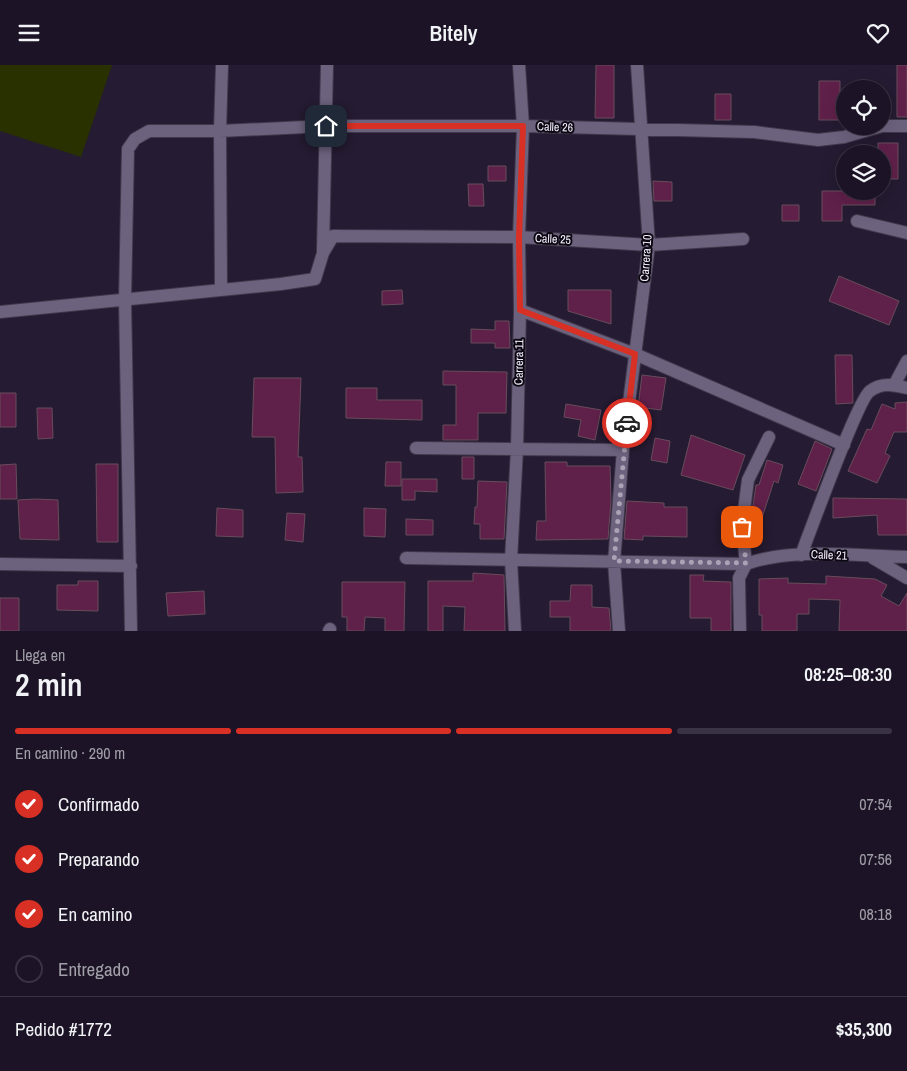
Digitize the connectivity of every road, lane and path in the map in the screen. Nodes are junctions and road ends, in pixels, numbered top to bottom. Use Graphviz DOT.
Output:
graph roads {
  1 [pos="222,65"];
  2 [pos="328,65"];
  3 [pos="519,65"];
  4 [pos="637,65"];
  5 [pos="326,126"];
  6 [pos="523,126"];
  7 [pos="891,126"];
  8 [pos="907,126"];
  9 [pos="642,129"];
  10 [pos="220,131"];
  11 [pos="851,135"];
  12 [pos="857,221"];
  13 [pos="907,233"];
  14 [pos="519,237"];
  15 [pos="743,239"];
  16 [pos="649,245"];
  17 [pos="323,253"];
  18 [pos="221,290"];
  19 [pos="125,300"];
  20 [pos="520,310"];
  21 [pos="0,312"];
  22 [pos="635,354"];
  23 [pos="907,361"];
  24 [pos="894,385"];
  25 [pos="907,388"];
  26 [pos="769,437"];
  27 [pos="844,445"];
  28 [pos="416,448"];
  29 [pos="517,449"];
  30 [pos="623,450"];
  31 [pos="801,555"];
  32 [pos="870,557"];
  33 [pos="907,557"];
  34 [pos="406,558"];
  35 [pos="510,560"];
  36 [pos="614,561"];
  37 [pos="746,563"];
  38 [pos="0,564"];
  39 [pos="131,566"];
  40 [pos="907,578"];
  41 [pos="131,631"];
  42 [pos="515,631"];
  43 [pos="619,631"];
  44 [pos="740,631"];
  1 -- 10 [label="street"];
  2 -- 5 [label="street"];
  3 -- 6 [label="street, Carrera 11"];
  4 -- 9 [label="street, Carrera 10"];
  5 -- 6 [label="street, Calle 26"];
  5 -- 10 [label="street, Calle 26"];
  5 -- 17 [label="street"];
  6 -- 9 [label="street, Calle 26"];
  6 -- 14 [label="street, Carrera 11"];
  7 -- 8 [label="street, Calle 26"];
  9 -- 11 [label="street, Calle 26"];
  9 -- 16 [label="street, Carrera 10"];
  10 -- 18 [label="street"];
  10 -- 19 [label="street, Calle 26"];
  12 -- 13 [label="street"];
  14 -- 16 [label="street, Calle 25"];
  14 -- 17 [label="street, Calle 25"];
  14 -- 20 [label="street, Carrera 11"];
  15 -- 16 [label="street, Calle 25"];
  16 -- 22 [label="street, Carrera 10"];
  17 -- 18 [label="street"];
  18 -- 19 [label="street"];
  19 -- 21 [label="street"];
  19 -- 39 [label="street, Calle 26"];
  20 -- 22 [label="street"];
  20 -- 29 [label="street, Carrera 11"];
  22 -- 27 [label="street"];
  22 -- 30 [label="street, Carrera 10"];
  23 -- 24 [label="street"];
  24 -- 25 [label="street"];
  24 -- 27 [label="street"];
  26 -- 37 [label="street"];
  27 -- 31 [label="street"];
  28 -- 29 [label="street"];
  29 -- 30 [label="street"];
  29 -- 35 [label="street, Carrera 11"];
  30 -- 36 [label="street, Carrera 10"];
  31 -- 32 [label="street, Calle 21"];
  31 -- 37 [label="street, Calle 21"];
  32 -- 33 [label="street"];
  32 -- 40 [label="street, Calle 21"];
  34 -- 35 [label="street, Calle 21"];
  35 -- 36 [label="street, Calle 21"];
  35 -- 42 [label="street, Carrera 11"];
  36 -- 37 [label="street, Calle 21"];
  36 -- 43 [label="street, Carrera 10"];
  37 -- 44 [label="street"];
  38 -- 39 [label="street"];
  39 -- 41 [label="street, Calle 26"];
}
